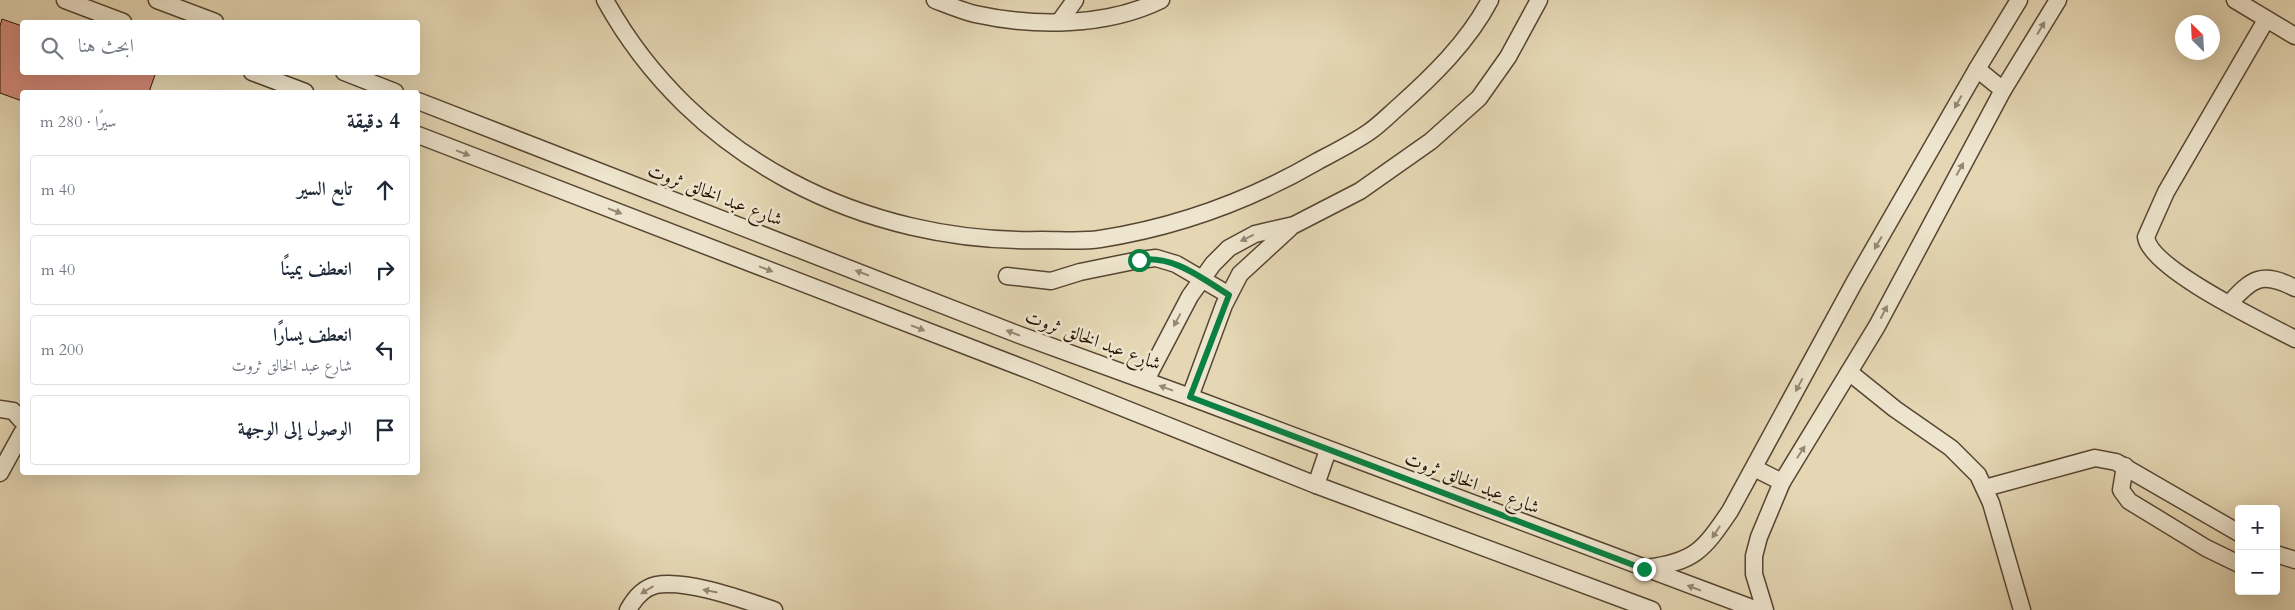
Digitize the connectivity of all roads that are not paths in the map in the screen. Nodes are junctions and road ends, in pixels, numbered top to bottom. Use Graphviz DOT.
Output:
graph roads {
  1 [pos="65,0"];
  2 [pos="157,0"];
  3 [pos="605,0"];
  4 [pos="935,0"];
  5 [pos="1075,0"];
  6 [pos="1161,0"];
  7 [pos="1490,0"];
  8 [pos="1539,0"];
  9 [pos="2019,0"];
  10 [pos="2058,0"];
  11 [pos="2235,0"];
  12 [pos="118,20"];
  13 [pos="210,20"];
  14 [pos="2266,20"];
  15 [pos="1060,21"];
  16 [pos="2295,36"];
  17 [pos="1977,69"];
  18 [pos="260,75"];
  19 [pos="352,75"];
  20 [pos="300,90"];
  21 [pos="390,90"];
  22 [pos="2003,90"];
  23 [pos="420,102"];
  24 [pos="420,136"];
  25 [pos="1294,225"];
  26 [pos="1007,276"];
  27 [pos="1202,279"];
  28 [pos="2295,288"];
  29 [pos="1229,295"];
  30 [pos="2229,304"];
  31 [pos="2295,339"];
  32 [pos="1849,372"];
  33 [pos="1146,380"];
  34 [pos="1190,397"];
  35 [pos="0,409"];
  36 [pos="20,419"];
  37 [pos="20,437"];
  38 [pos="1328,450"];
  39 [pos="2125,466"];
  40 [pos="1754,468"];
  41 [pos="0,473"];
  42 [pos="1782,482"];
  43 [pos="1316,486"];
  44 [pos="1985,488"];
  45 [pos="2235,532"];
  46 [pos="2280,555"];
  47 [pos="2295,560"];
  48 [pos="2235,562"];
  49 [pos="1644,569"];
  50 [pos="628,610"];
  51 [pos="774,610"];
  52 [pos="1652,610"];
  53 [pos="1757,610"];
  54 [pos="1765,610"];
  55 [pos="2022,610"];
  1 -- 12 [label="street"];
  2 -- 13 [label="street"];
  3 -- 7 [label="street"];
  4 -- 15 [label="street"];
  5 -- 15 [label="street"];
  6 -- 15 [label="street"];
  8 -- 25 [label="street"];
  9 -- 17 [label="street"];
  22 -- 10 [label="street, one-way"];
  11 -- 14 [label="street"];
  14 -- 16 [label="street"];
  14 -- 30 [label="street"];
  17 -- 22 [label="street"];
  17 -- 40 [label="street, one-way"];
  18 -- 20 [label="street"];
  19 -- 21 [label="street"];
  32 -- 22 [label="street, one-way"];
  33 -- 23 [label="street, شارع عبد الخالق ثروت, one-way"];
  24 -- 43 [label="street, one-way"];
  25 -- 27 [label="street, one-way"];
  25 -- 29 [label="street"];
  26 -- 27 [label="street"];
  27 -- 29 [label="street"];
  27 -- 33 [label="street, one-way"];
  28 -- 30 [label="street"];
  29 -- 34 [label="street"];
  30 -- 31 [label="street"];
  42 -- 32 [label="street, one-way"];
  32 -- 44 [label="street"];
  34 -- 33 [label="street, شارع عبد الخالق ثروت, one-way"];
  34 -- 38 [label="street, شارع عبد الخالق ثروت"];
  35 -- 36 [label="street"];
  37 -- 41 [label="street"];
  38 -- 43 [label="street"];
  38 -- 49 [label="street, شارع عبد الخالق ثروت"];
  39 -- 44 [label="street"];
  39 -- 45 [label="street"];
  39 -- 48 [label="street"];
  40 -- 42 [label="street"];
  40 -- 49 [label="street, one-way"];
  42 -- 54 [label="street"];
  43 -- 52 [label="street"];
  44 -- 55 [label="street"];
  46 -- 47 [label="street"];
  53 -- 49 [label="street, شارع عبد الخالق ثروت, one-way"];
  51 -- 50 [label="street, one-way"];
}
